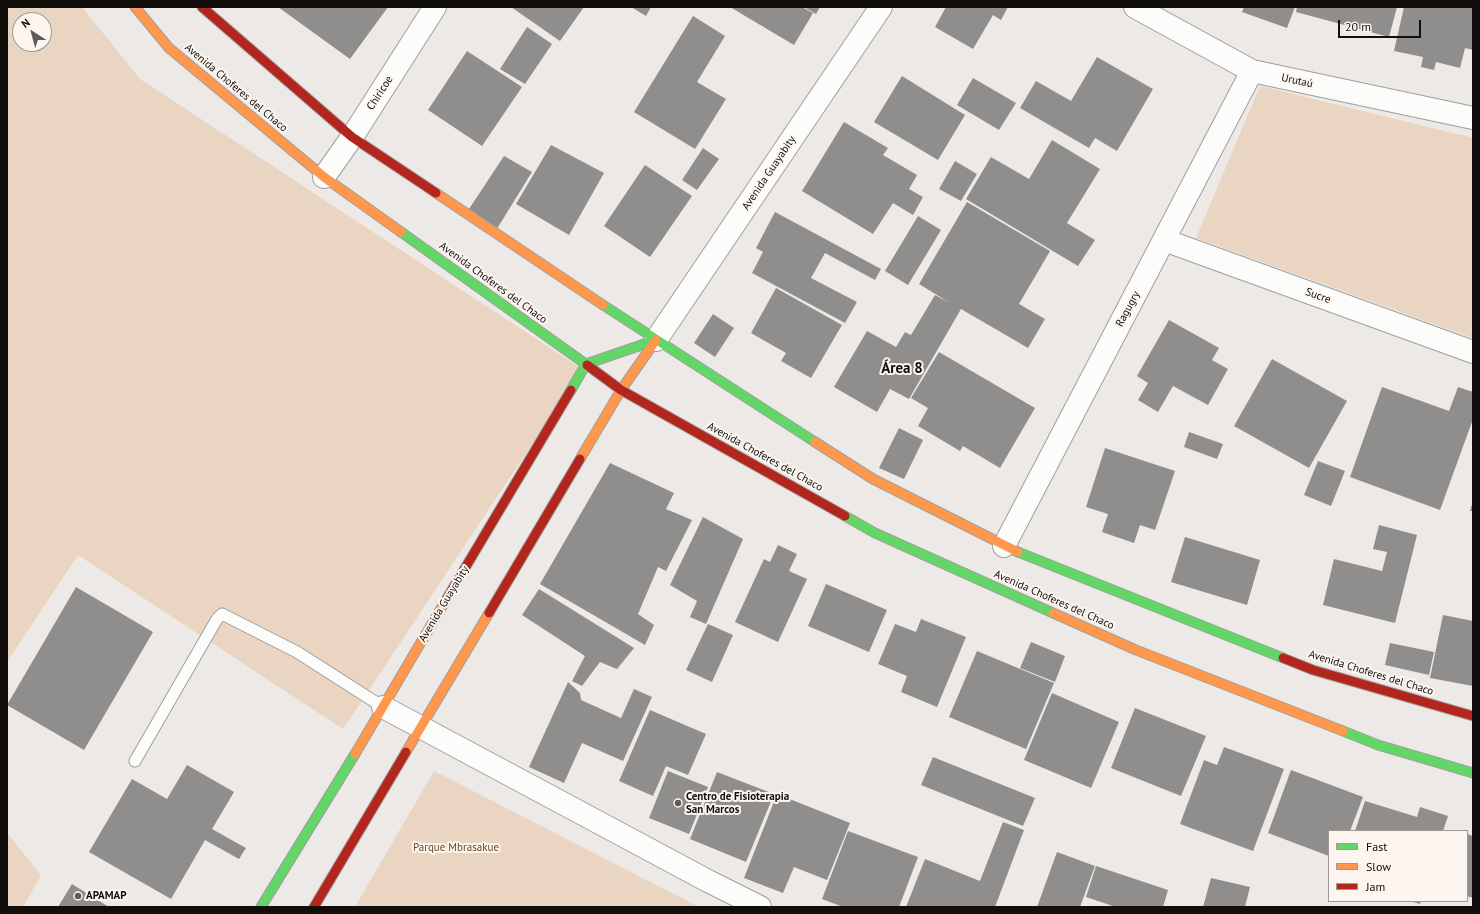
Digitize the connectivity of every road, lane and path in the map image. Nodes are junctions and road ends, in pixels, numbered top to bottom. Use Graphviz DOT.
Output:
graph roads {
  1 [pos="135,7"];
  2 [pos="202,7"];
  3 [pos="435,7"];
  4 [pos="881,7"];
  5 [pos="1135,7"];
  6 [pos="1252,71"];
  7 [pos="1473,118"];
  8 [pos="352,137"];
  9 [pos="324,177"];
  10 [pos="1164,240"];
  11 [pos="656,340"];
  12 [pos="1473,352"];
  13 [pos="586,364"];
  14 [pos="621,390"];
  15 [pos="1004,546"];
  16 [pos="383,707"];
  17 [pos="1473,716"];
  18 [pos="422,728"];
  19 [pos="135,761"];
  20 [pos="1473,773"];
  21 [pos="261,907"];
  22 [pos="314,907"];
  23 [pos="760,907"];
  1 -- 9 [label="street, Avenida Choferes del Chaco"];
  2 -- 8 [label="street, Avenida Choferes del Chaco"];
  3 -- 8 [label="street, Chiricoe"];
  4 -- 11 [label="street, Avenida Guayabity"];
  5 -- 6 [label="street, Urutaú"];
  6 -- 7 [label="street, Urutaú"];
  6 -- 10 [label="street, Ragugry"];
  8 -- 9 [label="street, Chiricoe"];
  8 -- 11 [label="street, Avenida Choferes del Chaco"];
  9 -- 13 [label="street, Avenida Choferes del Chaco"];
  10 -- 12 [label="street, Sucre"];
  10 -- 15 [label="street, Ragugry"];
  11 -- 13 [label="street"];
  11 -- 14 [label="street, Avenida Guayabity"];
  11 -- 15 [label="street, Avenida Choferes del Chaco"];
  13 -- 14 [label="street, Avenida Choferes del Chaco"];
  13 -- 16 [label="street, Avenida Guayabity"];
  14 -- 18 [label="street, Avenida Guayabity"];
  14 -- 20 [label="street, Avenida Choferes del Chaco"];
  15 -- 17 [label="street, Avenida Choferes del Chaco"];
  16 -- 18 [label="street"];
  16 -- 19 [label="lane"];
  16 -- 21 [label="street, Avenida Guayabity"];
  18 -- 22 [label="street, Avenida Guayabity"];
  18 -- 23 [label="street"];
}
